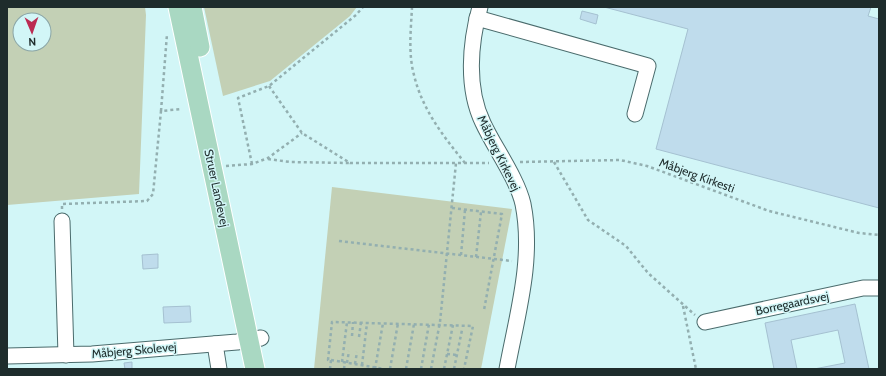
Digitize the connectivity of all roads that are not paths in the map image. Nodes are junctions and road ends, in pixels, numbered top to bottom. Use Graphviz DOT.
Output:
graph roads {
  1 [pos="178,7"];
  2 [pos="192,7"];
  3 [pos="479,12"];
  4 [pos="636,114"];
  5 [pos="62,221"];
  6 [pos="879,288"];
  7 [pos="705,322"];
  8 [pos="255,339"];
  9 [pos="215,344"];
  10 [pos="66,355"];
  11 [pos="7,356"];
  12 [pos="219,369"];
  13 [pos="255,369"];
  14 [pos="267,369"];
  15 [pos="507,369"];
  1 -- 8 [label="main road, Struer Landevej"];
  2 -- 8 [label="main road, Struer Landevej"];
  3 -- 4 [label="street"];
  3 -- 15 [label="street, Måbjerg Kirkevej"];
  5 -- 10 [label="street"];
  6 -- 7 [label="street, Borregaardsvej"];
  8 -- 9 [label="street, Måbjerg Skolevej"];
  8 -- 13 [label="main road, Struer Landevej"];
  8 -- 14 [label="main road, Struer Landevej"];
  9 -- 10 [label="street, Måbjerg Skolevej"];
  9 -- 12 [label="street"];
  10 -- 11 [label="street, Måbjerg Skolevej"];
}
